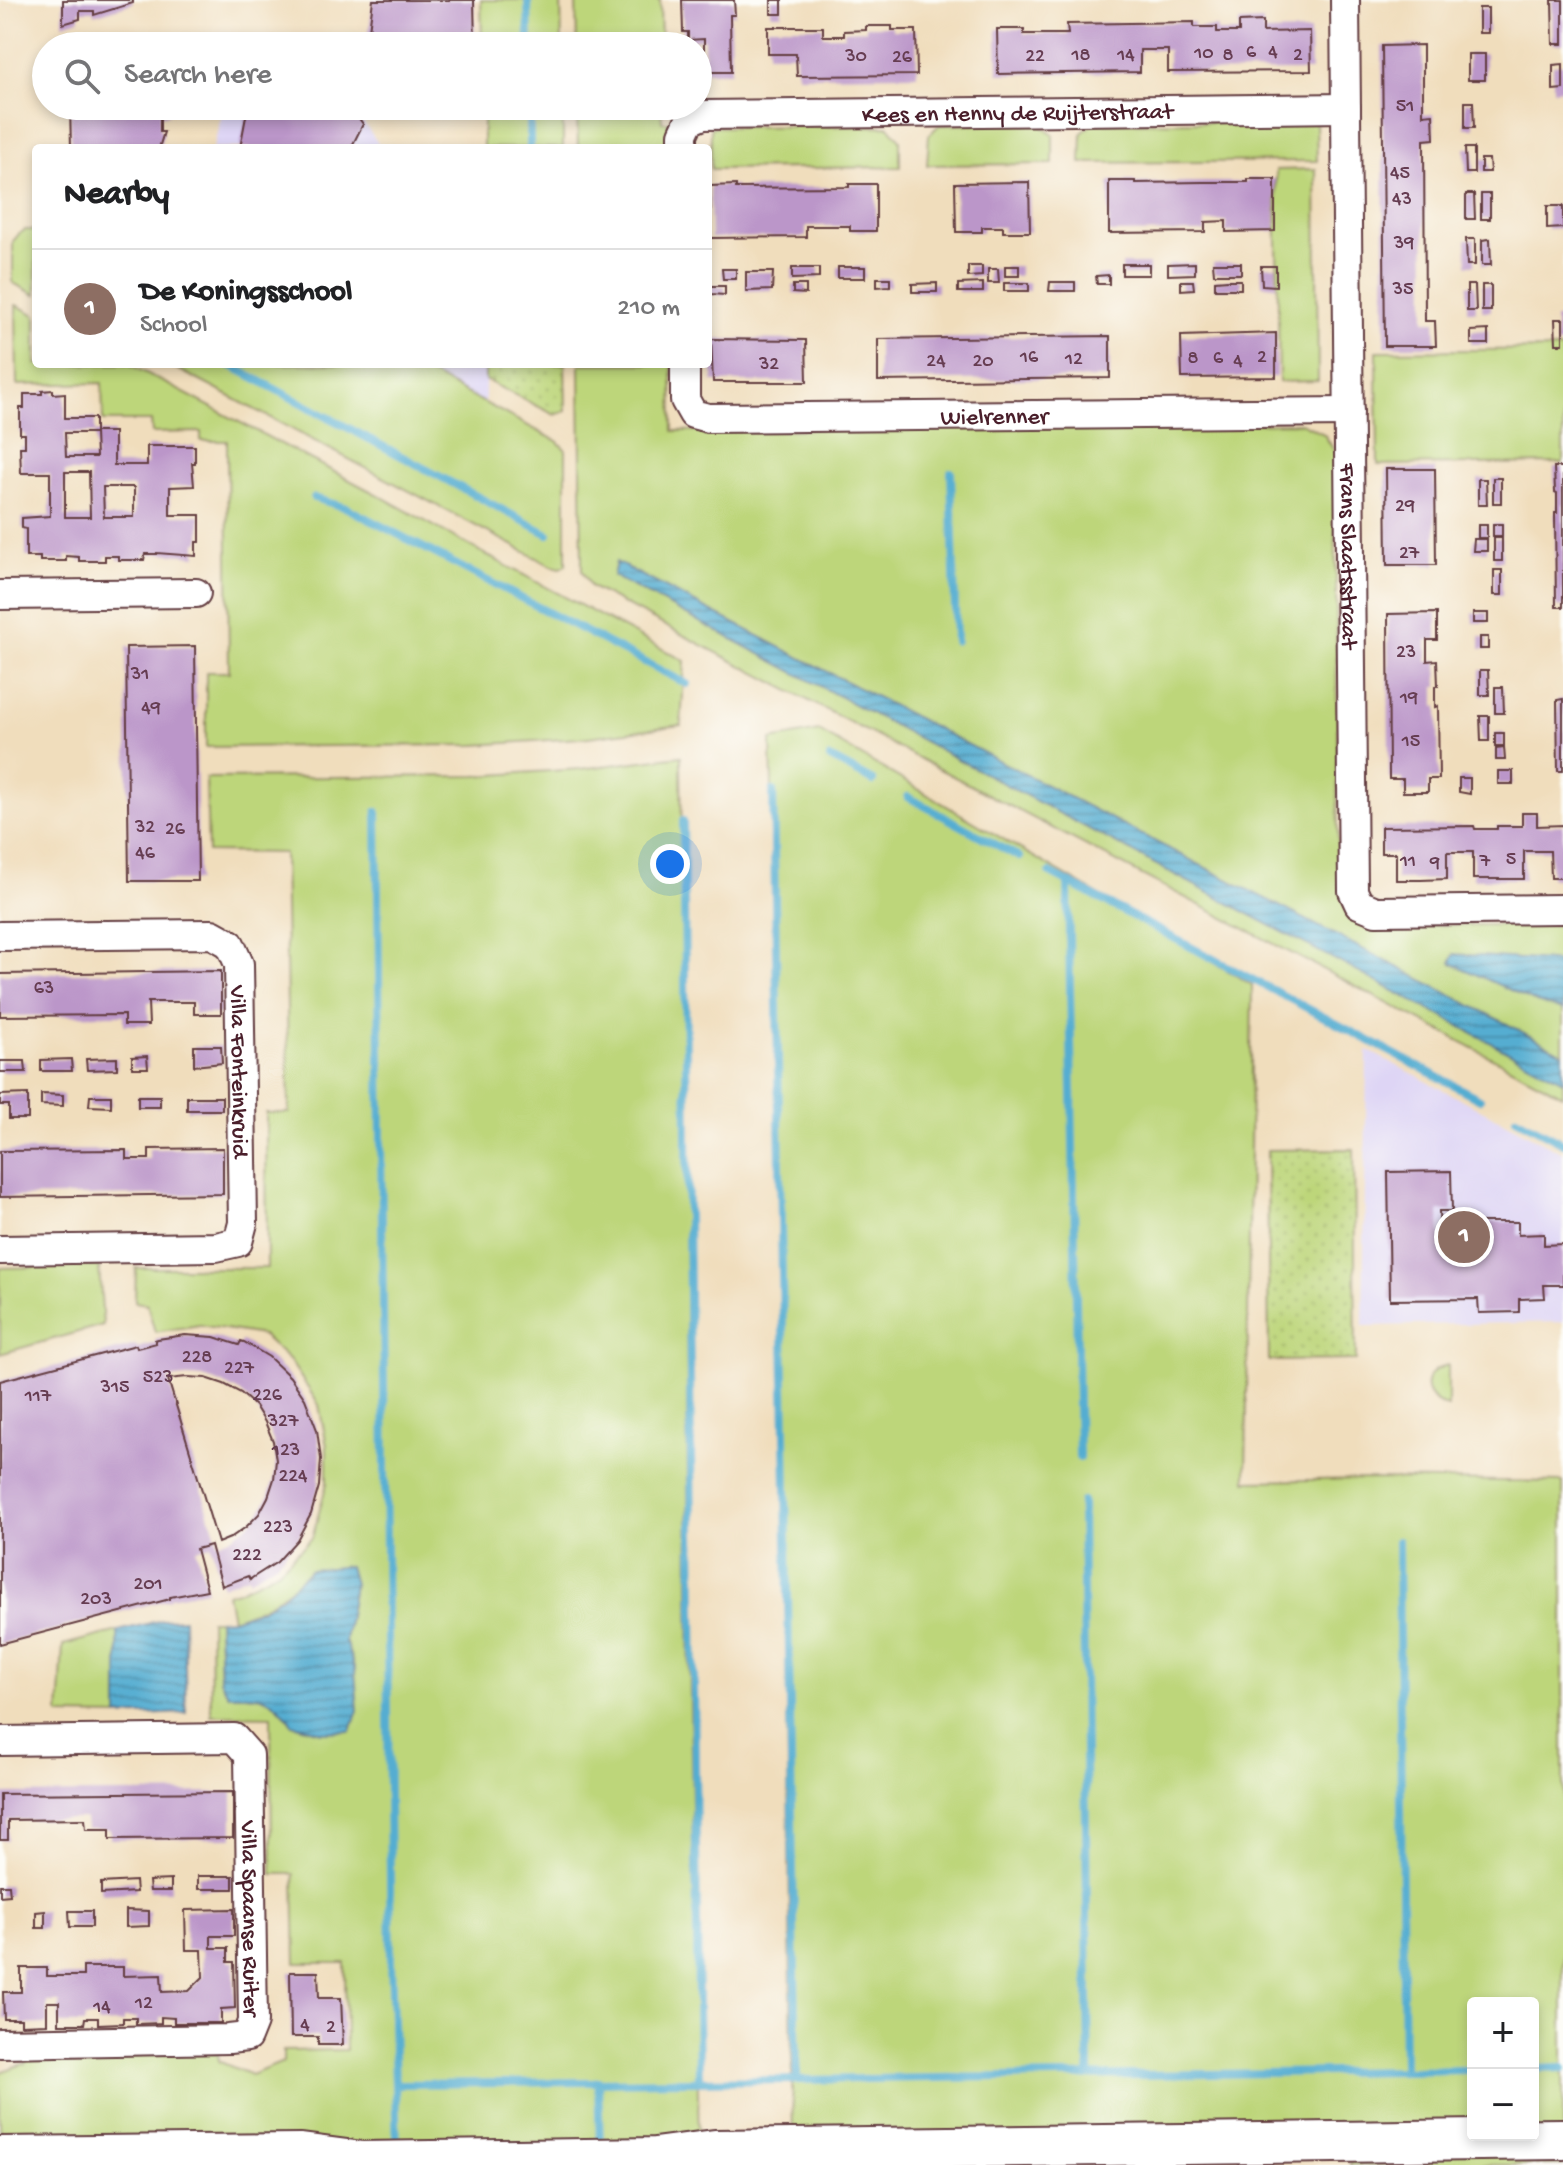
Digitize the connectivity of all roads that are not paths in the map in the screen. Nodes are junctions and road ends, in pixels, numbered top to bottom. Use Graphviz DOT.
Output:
graph roads {
  1 [pos="1345,0"];
  2 [pos="1346,108"];
  3 [pos="712,115"];
  4 [pos="685,368"];
  5 [pos="1349,412"];
  6 [pos="196,593"];
  7 [pos="0,595"];
  8 [pos="1563,909"];
  9 [pos="0,936"];
  10 [pos="0,1250"];
  11 [pos="0,1741"];
  12 [pos="0,2043"];
  13 [pos="1563,2139"];
  14 [pos="0,2157"];
  1 -- 2 [label="street, Frans Slaatsstraat"];
  2 -- 3 [label="street, Kees en Henny de Ruijterstraat"];
  2 -- 5 [label="street, Frans Slaatsstraat"];
  4 -- 5 [label="street, Wielrenner"];
  5 -- 8 [label="street, Frans Slaatsstraat"];
  6 -- 7 [label="street"];
  9 -- 10 [label="street, Villa Fonteinkruid"];
  11 -- 12 [label="street, Villa Spaanse Ruiter"];
  13 -- 14 [label="street"];
}
